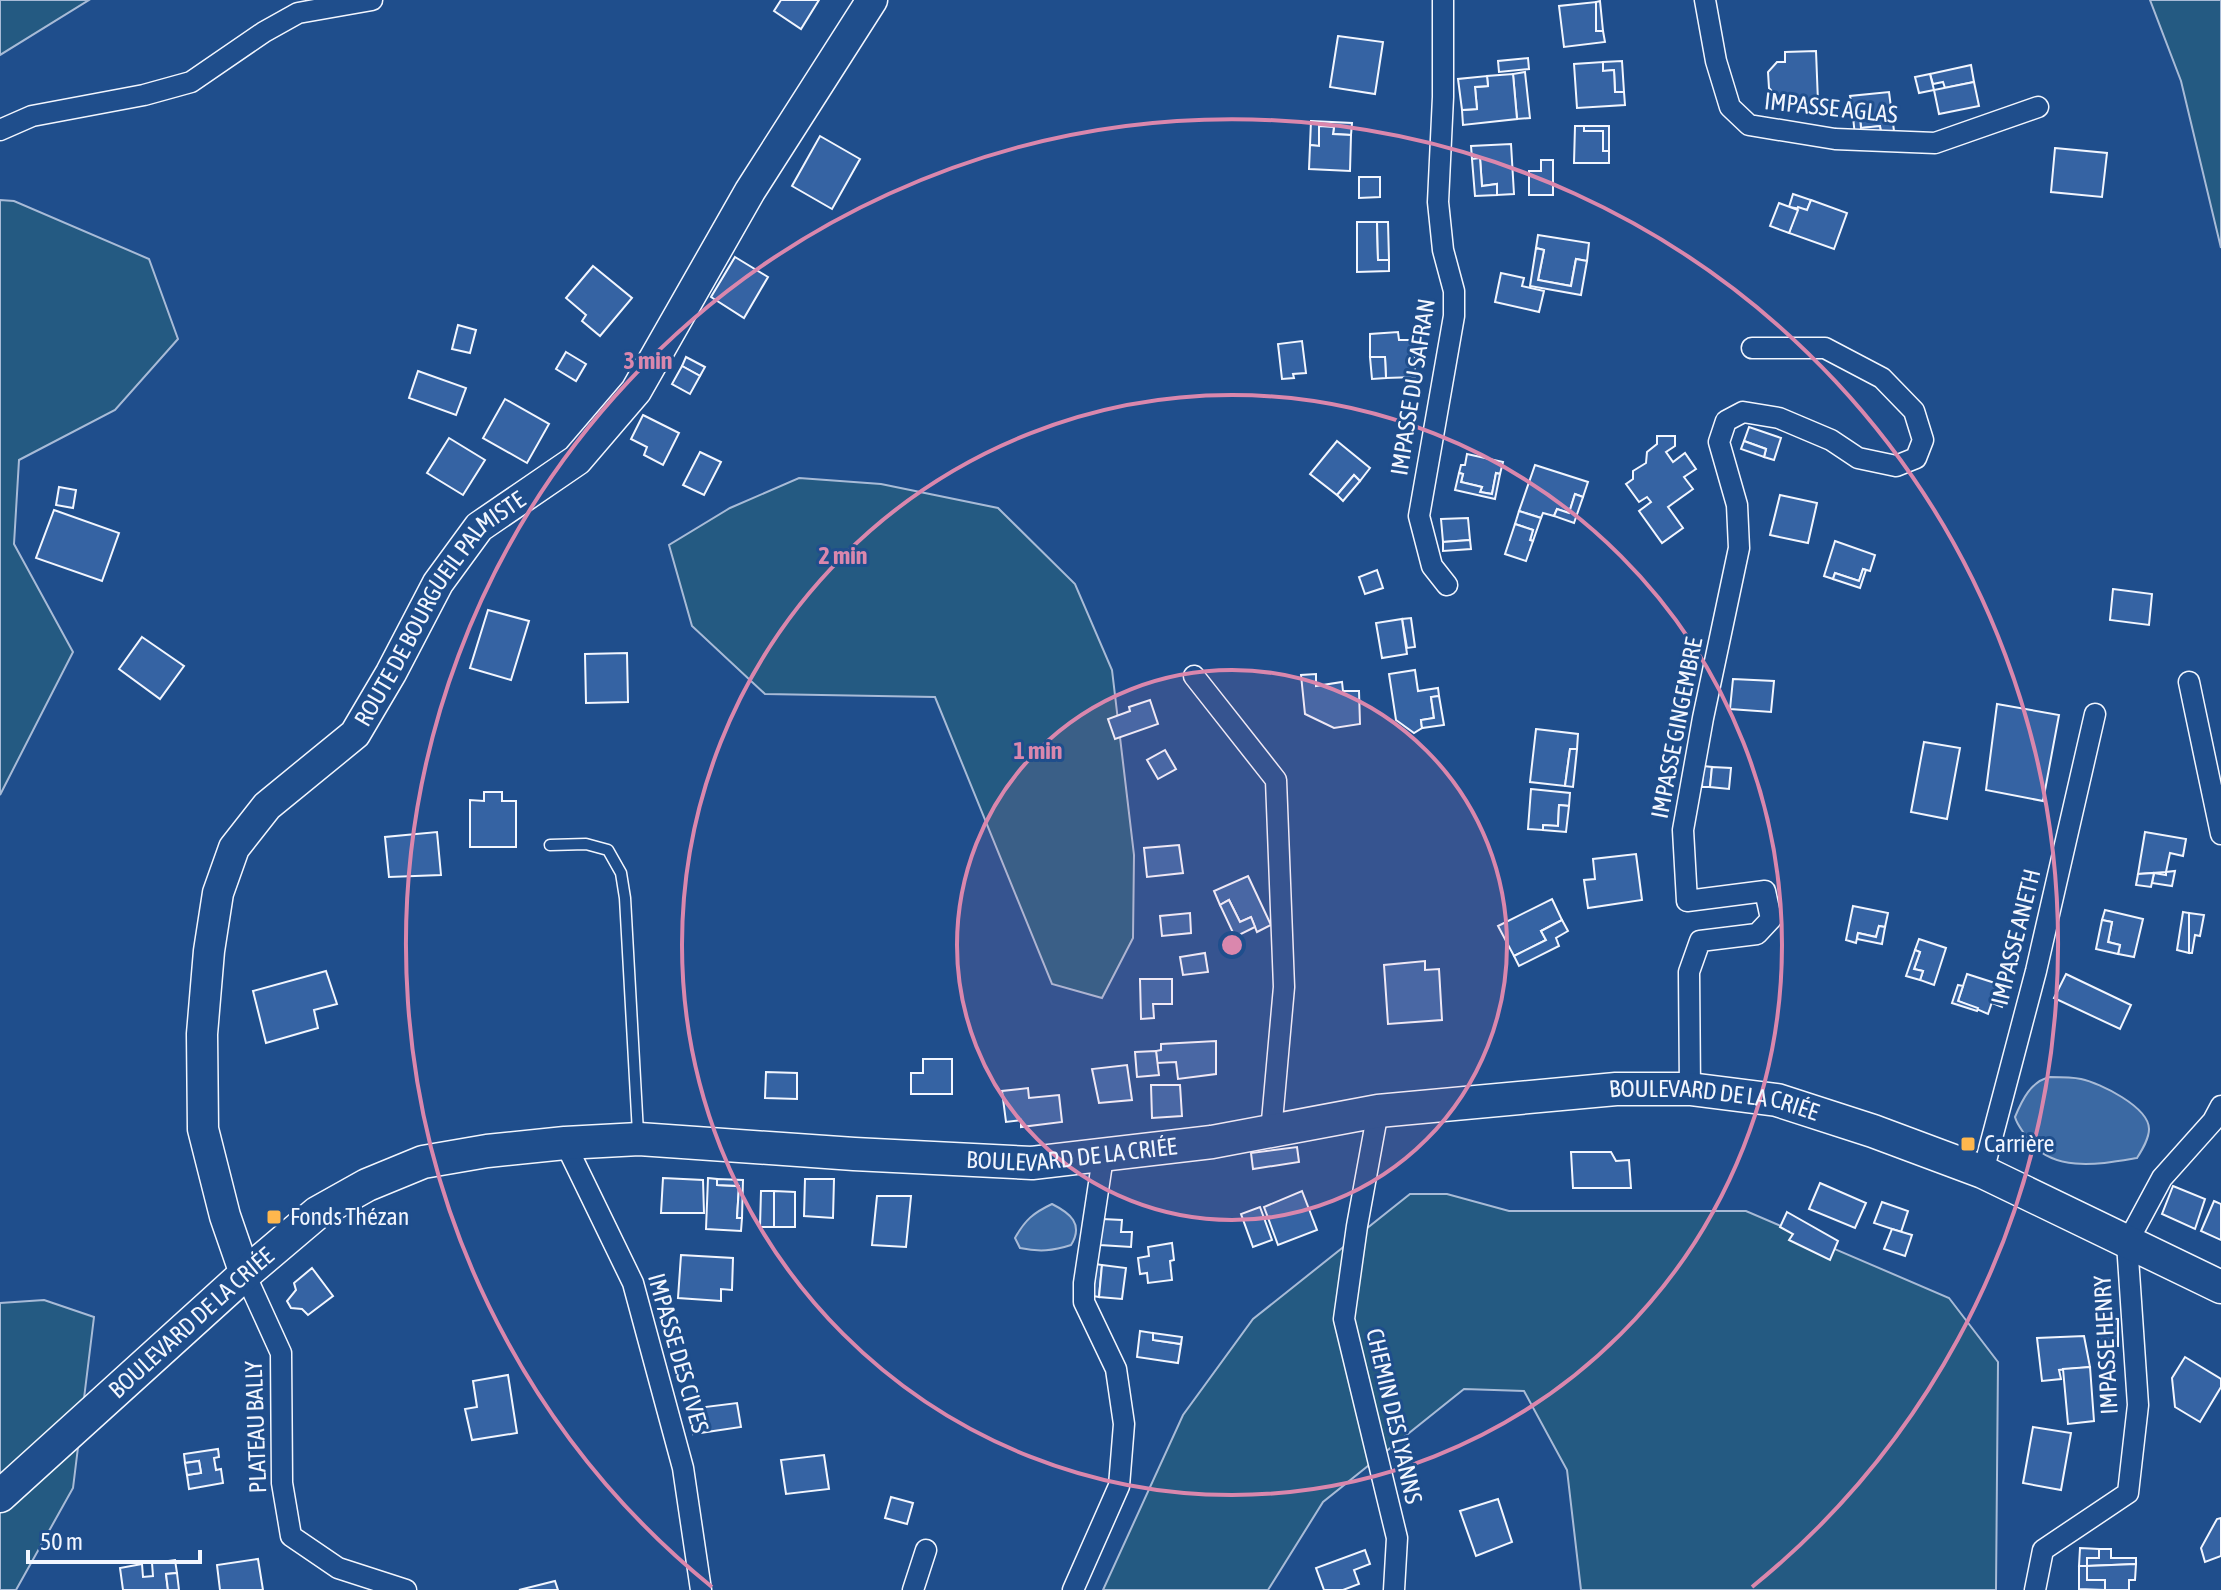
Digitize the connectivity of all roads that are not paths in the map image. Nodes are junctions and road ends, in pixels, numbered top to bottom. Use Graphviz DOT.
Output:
graph roads {
  1 [pos="372,0"];
  2 [pos="872,0"];
  3 [pos="1443,0"];
  4 [pos="1705,0"];
  5 [pos="2038,107"];
  6 [pos="0,130"];
  7 [pos="1752,348"];
  8 [pos="1447,585"];
  9 [pos="1194,676"];
  10 [pos="2189,682"];
  11 [pos="2095,714"];
  12 [pos="2221,834"];
  13 [pos="550,845"];
  14 [pos="1690,1089"];
  15 [pos="2221,1106"];
  16 [pos="1378,1111"];
  17 [pos="1271,1132"];
  18 [pos="639,1139"];
  19 [pos="565,1143"];
  20 [pos="1103,1157"];
  21 [pos="1983,1172"];
  22 [pos="2127,1243"];
  23 [pos="245,1274"];
  24 [pos="2221,1287"];
  25 [pos="0,1496"];
  26 [pos="926,1550"];
  27 [pos="406,1590"];
  28 [pos="701,1590"];
  29 [pos="913,1590"];
  30 [pos="1073,1590"];
  31 [pos="1394,1590"];
  32 [pos="2035,1590"];
  1 -- 6 [label="street"];
  2 -- 23 [label="street, ROUTE DE BOURGUEIL PALMISTE"];
  3 -- 8 [label="street, IMPASSE DU SAFRAN"];
  4 -- 5 [label="street, IMPASSE AGLAS"];
  7 -- 14 [label="street, IMPASSE GINGEMBRE"];
  9 -- 17 [label="street"];
  10 -- 12 [label="street"];
  11 -- 21 [label="street, IMPASSE ANETH"];
  13 -- 18 [label="lane"];
  14 -- 16 [label="main road, BOULEVARD DE LA CRIÉE"];
  14 -- 21 [label="main road, BOULEVARD DE LA CRIÉE"];
  15 -- 22 [label="street"];
  16 -- 17 [label="main road, BOULEVARD DE LA CRIÉE"];
  16 -- 31 [label="street, CHEMIN DES LYANNS"];
  17 -- 20 [label="main road, BOULEVARD DE LA CRIÉE"];
  18 -- 19 [label="main road, BOULEVARD DE LA CRIÉE"];
  18 -- 20 [label="main road, BOULEVARD DE LA CRIÉE"];
  19 -- 23 [label="main road, BOULEVARD DE LA CRIÉE"];
  19 -- 28 [label="street, IMPASSE DES CIVES"];
  20 -- 30 [label="street"];
  21 -- 22 [label="main road, BOULEVARD DE LA CRIÉE"];
  22 -- 24 [label="main road, BOULEVARD DE LA CRIÉE"];
  22 -- 32 [label="street, IMPASSE HENRY"];
  23 -- 25 [label="main road, BOULEVARD DE LA CRIÉE"];
  23 -- 27 [label="street, PLATEAU BALLY"];
  26 -- 29 [label="street"];
}
